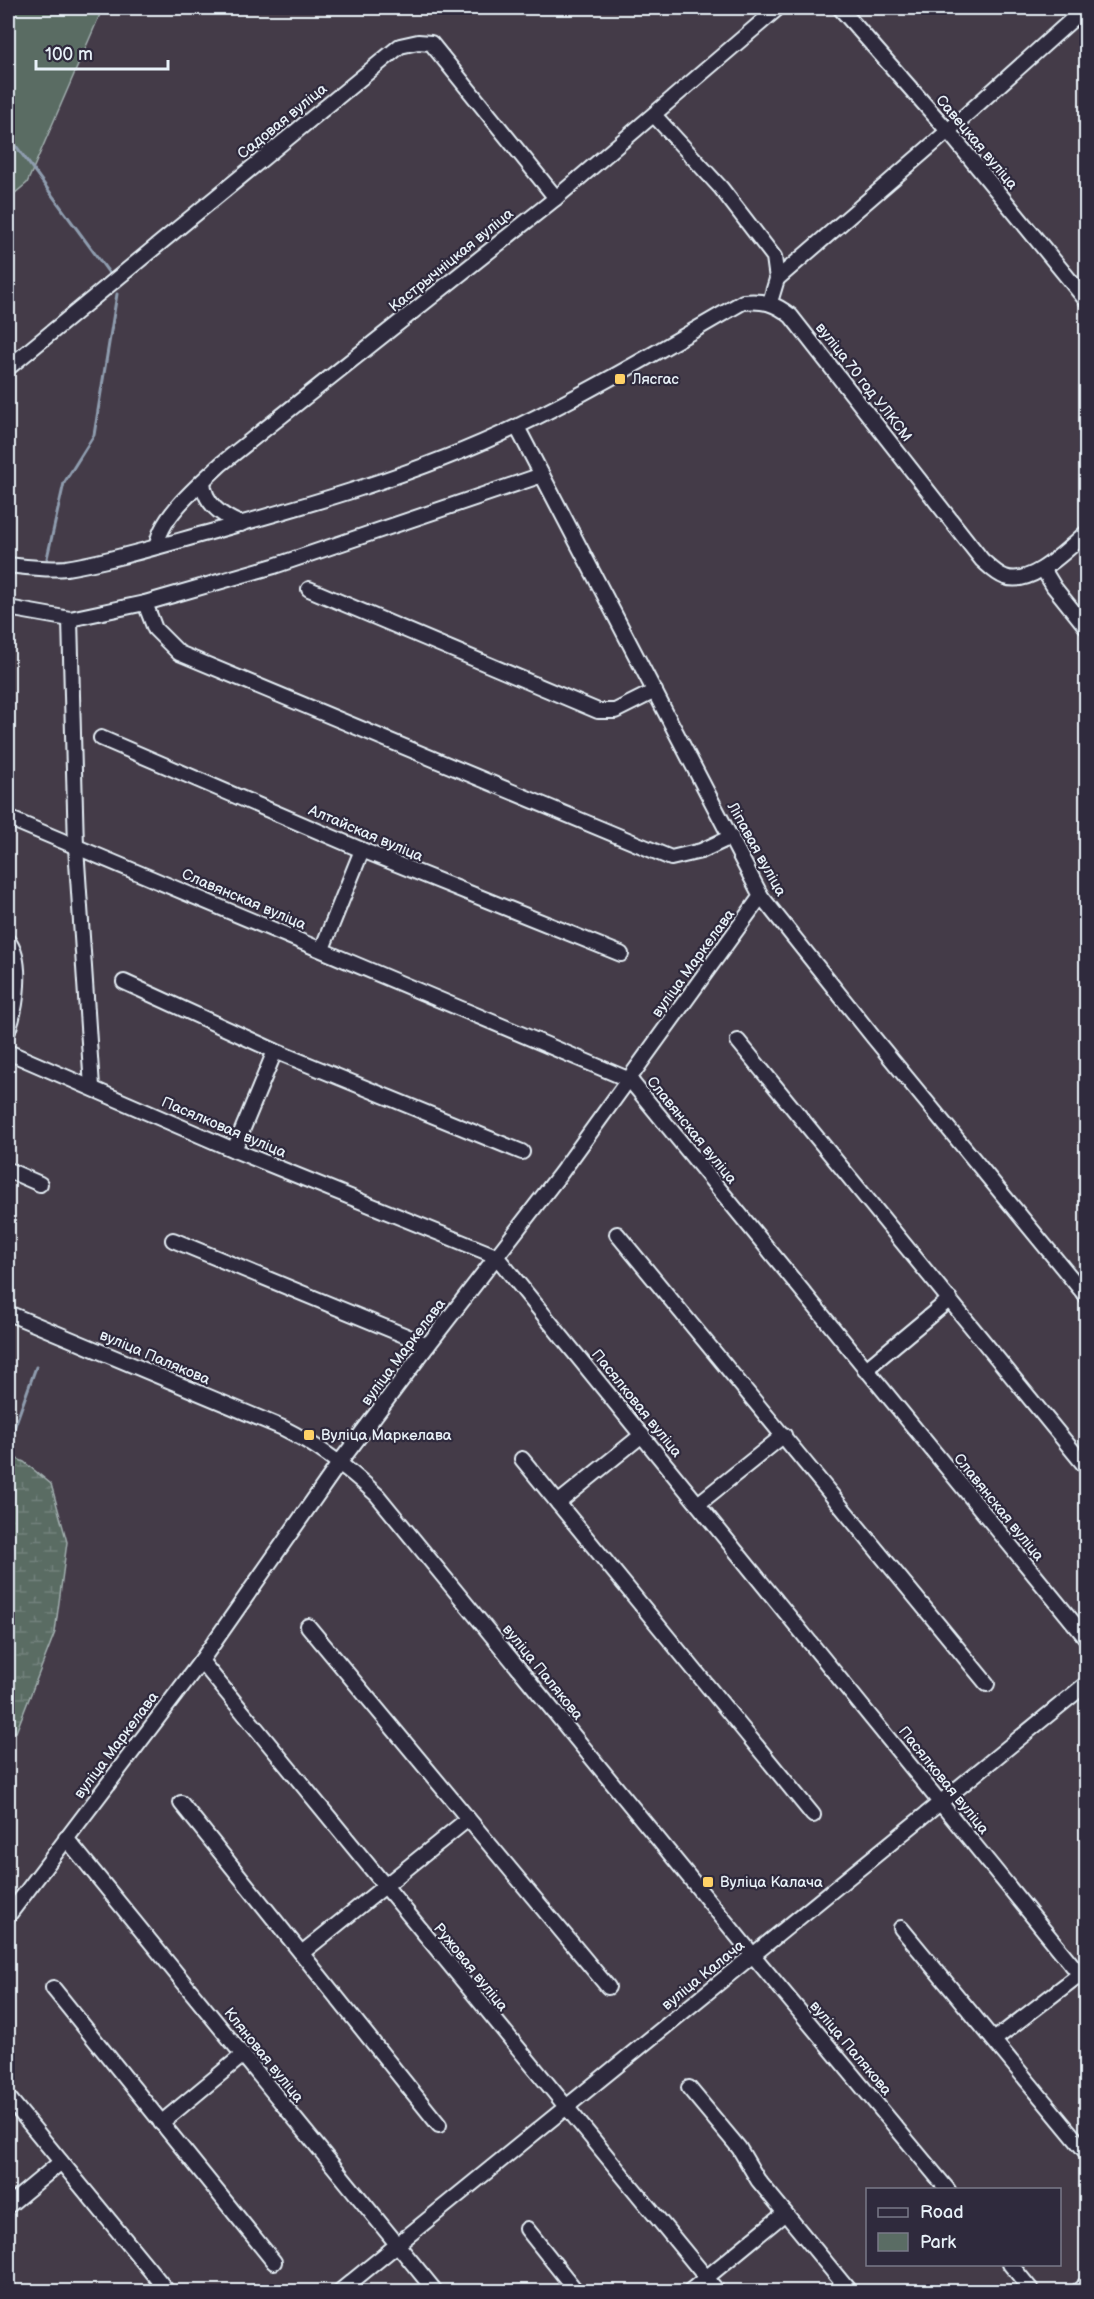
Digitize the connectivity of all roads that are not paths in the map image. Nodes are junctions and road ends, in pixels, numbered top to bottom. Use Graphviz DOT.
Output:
graph roads {
  1 [pos="778,8"];
  2 [pos="840,8"];
  3 [pos="1085,8"];
  4 [pos="654,115"];
  5 [pos="948,131"];
  6 [pos="556,198"];
  7 [pos="777,279"];
  8 [pos="1086,300"];
  9 [pos="770,302"];
  10 [pos="8,368"];
  11 [pos="517,427"];
  12 [pos="542,475"];
  13 [pos="203,481"];
  14 [pos="241,524"];
  15 [pos="1086,533"];
  16 [pos="157,547"];
  17 [pos="8,565"];
  18 [pos="1042,569"];
  19 [pos="309,589"];
  20 [pos="145,603"];
  21 [pos="8,608"];
  22 [pos="70,619"];
  23 [pos="1086,627"];
  24 [pos="655,691"];
  25 [pos="101,738"];
  26 [pos="8,818"];
  27 [pos="730,837"];
  28 [pos="76,847"];
  29 [pos="362,849"];
  30 [pos="761,896"];
  31 [pos="8,941"];
  32 [pos="322,950"];
  33 [pos="621,954"];
  34 [pos="124,982"];
  35 [pos="8,1031"];
  36 [pos="738,1041"];
  37 [pos="275,1050"];
  38 [pos="8,1053"];
  39 [pos="630,1080"];
  40 [pos="92,1088"];
  41 [pos="234,1150"];
  42 [pos="522,1152"];
  43 [pos="8,1170"];
  44 [pos="40,1184"];
  45 [pos="617,1234"];
  46 [pos="173,1240"];
  47 [pos="496,1256"];
  48 [pos="1086,1296"];
  49 [pos="950,1299"];
  50 [pos="8,1313"];
  51 [pos="428,1345"];
  52 [pos="865,1370"];
  53 [pos="642,1435"];
  54 [pos="784,1436"];
  55 [pos="522,1459"];
  56 [pos="340,1462"];
  57 [pos="1086,1467"];
  58 [pos="558,1503"];
  59 [pos="698,1504"];
  60 [pos="308,1626"];
  61 [pos="1086,1638"];
  62 [pos="201,1661"];
  63 [pos="987,1684"];
  64 [pos="1086,1684"];
  65 [pos="942,1802"];
  66 [pos="181,1803"];
  67 [pos="813,1815"];
  68 [pos="468,1819"];
  69 [pos="66,1838"];
  70 [pos="384,1886"];
  71 [pos="8,1916"];
  72 [pos="901,1928"];
  73 [pos="303,1952"];
  74 [pos="753,1955"];
  75 [pos="1083,1978"];
  76 [pos="608,1987"];
  77 [pos="52,1988"];
  78 [pos="994,2040"];
  79 [pos="243,2055"];
  80 [pos="689,2088"];
  81 [pos="8,2097"];
  82 [pos="565,2108"];
  83 [pos="161,2123"];
  84 [pos="440,2124"];
  85 [pos="1086,2152"];
  86 [pos="61,2162"];
  87 [pos="946,2188"];
  88 [pos="8,2206"];
  89 [pos="785,2213"];
  90 [pos="527,2229"];
  91 [pos="397,2244"];
  92 [pos="274,2262"];
  93 [pos="1011,2266"];
  94 [pos="707,2277"];
  95 [pos="1086,2284"];
  96 [pos="168,2292"];
  97 [pos="339,2292"];
  98 [pos="436,2292"];
  99 [pos="578,2292"];
  100 [pos="689,2292"];
  101 [pos="718,2292"];
  102 [pos="850,2292"];
  103 [pos="1033,2292"];
  104 [pos="1077,2292"];
  1 -- 4 [label="street, Кастрычніцкая вуліца"];
  2 -- 5 [label="street, Савецкая вуліца"];
  3 -- 5 [label="street"];
  4 -- 6 [label="street, Кастрычніцкая вуліца"];
  4 -- 7 [label="street"];
  5 -- 7 [label="street"];
  5 -- 8 [label="street, Савецкая вуліца"];
  6 -- 10 [label="street, Садовая вуліца"];
  6 -- 13 [label="street, Кастрычніцкая вуліца"];
  7 -- 9 [label="street"];
  9 -- 11 [label="street"];
  9 -- 18 [label="street, вуліца 70 год УЛКСМ"];
  11 -- 12 [label="street, Ліпавая вуліца"];
  11 -- 14 [label="street"];
  12 -- 20 [label="street"];
  12 -- 24 [label="street, Ліпавая вуліца"];
  13 -- 14 [label="street"];
  13 -- 16 [label="street, Кастрычніцкая вуліца"];
  14 -- 16 [label="street"];
  15 -- 18 [label="street"];
  16 -- 17 [label="street"];
  18 -- 23 [label="street"];
  19 -- 24 [label="street"];
  20 -- 22 [label="street"];
  20 -- 27 [label="street"];
  21 -- 22 [label="street"];
  22 -- 28 [label="street"];
  24 -- 27 [label="street, Ліпавая вуліца"];
  25 -- 29 [label="street, Алтайская вуліца"];
  26 -- 28 [label="street, Славянская вуліца"];
  27 -- 30 [label="street, Ліпавая вуліца"];
  28 -- 32 [label="street, Славянская вуліца"];
  28 -- 40 [label="street"];
  29 -- 32 [label="street"];
  29 -- 33 [label="street, Алтайская вуліца"];
  30 -- 39 [label="street, вуліца Маркелава"];
  30 -- 48 [label="street, Ліпавая вуліца"];
  31 -- 35 [label="street"];
  32 -- 39 [label="street, Славянская вуліца"];
  34 -- 37 [label="street"];
  36 -- 49 [label="street"];
  37 -- 41 [label="street"];
  37 -- 42 [label="street"];
  38 -- 40 [label="street, Пасялковая вуліца"];
  39 -- 47 [label="street, вуліца Маркелава"];
  39 -- 52 [label="street, Славянская вуліца"];
  40 -- 41 [label="street, Пасялковая вуліца"];
  41 -- 47 [label="street, Пасялковая вуліца"];
  43 -- 44 [label="street"];
  45 -- 54 [label="street"];
  46 -- 51 [label="street"];
  47 -- 51 [label="street, вуліца Маркелава"];
  47 -- 53 [label="street, Пасялковая вуліца"];
  49 -- 52 [label="street"];
  49 -- 57 [label="street"];
  50 -- 56 [label="street, вуліца Палякова"];
  51 -- 56 [label="street, вуліца Маркелава"];
  52 -- 61 [label="street, Славянская вуліца"];
  53 -- 58 [label="street"];
  53 -- 59 [label="street, Пасялковая вуліца"];
  54 -- 59 [label="street"];
  54 -- 63 [label="street"];
  55 -- 58 [label="street"];
  56 -- 62 [label="street, вуліца Маркелава"];
  56 -- 74 [label="street, вуліца Палякова"];
  58 -- 67 [label="street"];
  59 -- 65 [label="street, Пасялковая вуліца"];
  60 -- 68 [label="street"];
  62 -- 69 [label="street, вуліца Маркелава"];
  62 -- 70 [label="street, Ружовая вуліца"];
  64 -- 65 [label="street, вуліца Калача"];
  65 -- 74 [label="street, вуліца Калача"];
  65 -- 75 [label="street, Пасялковая вуліца"];
  66 -- 73 [label="street"];
  68 -- 70 [label="street"];
  68 -- 76 [label="street"];
  69 -- 71 [label="street, вуліца Маркелава"];
  69 -- 79 [label="street, Кляновая вуліца"];
  70 -- 73 [label="street"];
  70 -- 82 [label="street, Ружовая вуліца"];
  72 -- 78 [label="street"];
  73 -- 84 [label="street"];
  74 -- 82 [label="street, вуліца Калача"];
  74 -- 87 [label="street, вуліца Палякова"];
  75 -- 78 [label="street"];
  77 -- 83 [label="street"];
  78 -- 85 [label="street"];
  79 -- 83 [label="street"];
  79 -- 91 [label="street, Кляновая вуліца"];
  80 -- 89 [label="street"];
  81 -- 86 [label="street"];
  82 -- 91 [label="street, вуліца Калача"];
  82 -- 94 [label="street, Ружовая вуліца"];
  83 -- 92 [label="street"];
  86 -- 88 [label="street"];
  86 -- 96 [label="street"];
  89 -- 94 [label="street"];
  89 -- 102 [label="street"];
  90 -- 99 [label="street"];
  91 -- 97 [label="street, вуліца Калача"];
  91 -- 98 [label="street, Кляновая вуліца"];
  93 -- 103 [label="street"];
  94 -- 100 [label="street"];
  94 -- 101 [label="street, Ружовая вуліца"];
  95 -- 104 [label="street"];
}
